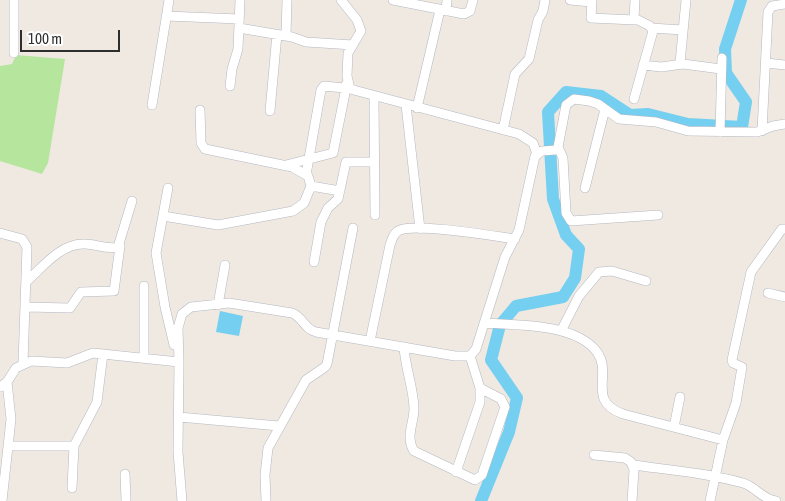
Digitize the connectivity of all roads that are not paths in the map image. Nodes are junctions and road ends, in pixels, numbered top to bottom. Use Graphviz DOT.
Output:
graph roads {
  1 [pos="14,0"];
  2 [pos="169,0"];
  3 [pos="240,0"];
  4 [pos="288,0"];
  5 [pos="341,0"];
  6 [pos="393,0"];
  7 [pos="447,0"];
  8 [pos="473,0"];
  9 [pos="545,0"];
  10 [pos="570,0"];
  11 [pos="635,0"];
  12 [pos="686,0"];
  13 [pos="592,1"];
  14 [pos="785,4"];
  15 [pos="443,11"];
  16 [pos="166,16"];
  17 [pos="635,20"];
  18 [pos="239,23"];
  19 [pos="651,28"];
  20 [pos="683,30"];
  21 [pos="282,35"];
  22 [pos="353,46"];
  23 [pos="14,53"];
  24 [pos="722,58"];
  25 [pos="680,63"];
  26 [pos="766,63"];
  27 [pos="643,65"];
  28 [pos="785,65"];
  29 [pos="721,69"];
  30 [pos="347,83"];
  31 [pos="230,86"];
  32 [pos="374,97"];
  33 [pos="634,99"];
  34 [pos="152,105"];
  35 [pos="406,105"];
  36 [pos="417,108"];
  37 [pos="605,109"];
  38 [pos="200,110"];
  39 [pos="270,111"];
  40 [pos="785,124"];
  41 [pos="503,130"];
  42 [pos="720,131"];
  43 [pos="762,131"];
  44 [pos="557,148"];
  45 [pos="540,153"];
  46 [pos="310,159"];
  47 [pos="374,162"];
  48 [pos="285,165"];
  49 [pos="306,175"];
  50 [pos="311,186"];
  51 [pos="168,188"];
  52 [pos="585,188"];
  53 [pos="340,191"];
  54 [pos="132,201"];
  55 [pos="375,214"];
  56 [pos="658,215"];
  57 [pos="164,216"];
  58 [pos="353,228"];
  59 [pos="420,229"];
  60 [pos="785,229"];
  61 [pos="0,233"];
  62 [pos="515,239"];
  63 [pos="120,246"];
  64 [pos="314,262"];
  65 [pos="225,265"];
  66 [pos="27,281"];
  67 [pos="646,281"];
  68 [pos="144,286"];
  69 [pos="768,293"];
  70 [pos="785,296"];
  71 [pos="218,305"];
  72 [pos="26,307"];
  73 [pos="484,323"];
  74 [pos="561,331"];
  75 [pos="333,334"];
  76 [pos="370,341"];
  77 [pos="404,347"];
  78 [pos="178,351"];
  79 [pos="103,354"];
  80 [pos="470,356"];
  81 [pos="144,358"];
  82 [pos="179,362"];
  83 [pos="22,363"];
  84 [pos="3,384"];
  85 [pos="480,388"];
  86 [pos="680,397"];
  87 [pos="179,417"];
  88 [pos="279,426"];
  89 [pos="674,427"];
  90 [pos="723,440"];
  91 [pos="9,446"];
  92 [pos="74,446"];
  93 [pos="594,455"];
  94 [pos="633,465"];
  95 [pos="456,472"];
  96 [pos="125,474"];
  97 [pos="715,476"];
  98 [pos="72,488"];
  99 [pos="2,501"];
  100 [pos="126,501"];
  101 [pos="182,501"];
  102 [pos="266,501"];
  103 [pos="632,501"];
  104 [pos="710,501"];
  105 [pos="776,501"];
  1 -- 23 [label="street"];
  2 -- 16 [label="street"];
  3 -- 18 [label="street"];
  4 -- 21 [label="street"];
  5 -- 22 [label="street"];
  6 -- 15 [label="street"];
  7 -- 15 [label="street"];
  8 -- 15 [label="street"];
  9 -- 41 [label="street"];
  10 -- 13 [label="street"];
  11 -- 17 [label="street"];
  12 -- 20 [label="street"];
  13 -- 17 [label="street"];
  14 -- 26 [label="street"];
  15 -- 36 [label="street"];
  16 -- 18 [label="street"];
  16 -- 34 [label="street"];
  17 -- 19 [label="street"];
  18 -- 21 [label="street"];
  18 -- 31 [label="street"];
  19 -- 20 [label="street"];
  19 -- 27 [label="street"];
  20 -- 25 [label="street"];
  21 -- 22 [label="street"];
  21 -- 39 [label="street"];
  22 -- 30 [label="street"];
  24 -- 29 [label="street"];
  25 -- 27 [label="street"];
  25 -- 29 [label="street"];
  26 -- 28 [label="street"];
  26 -- 43 [label="street"];
  27 -- 33 [label="street"];
  29 -- 42 [label="street"];
  30 -- 32 [label="street"];
  30 -- 46 [label="street"];
  30 -- 46 [label="street"];
  32 -- 35 [label="street"];
  32 -- 47 [label="street"];
  35 -- 36 [label="street"];
  35 -- 59 [label="street"];
  36 -- 41 [label="street"];
  37 -- 42 [label="street"];
  37 -- 44 [label="street"];
  37 -- 52 [label="street"];
  38 -- 48 [label="street"];
  40 -- 43 [label="street"];
  41 -- 45 [label="street"];
  42 -- 43 [label="street"];
  44 -- 45 [label="street"];
  44 -- 56 [label="street"];
  45 -- 62 [label="street"];
  46 -- 48 [label="street"];
  46 -- 49 [label="street"];
  47 -- 53 [label="street"];
  47 -- 55 [label="street"];
  48 -- 49 [label="street"];
  49 -- 50 [label="street"];
  50 -- 53 [label="street"];
  50 -- 57 [label="street"];
  51 -- 57 [label="street"];
  53 -- 64 [label="street"];
  54 -- 63 [label="street"];
  57 -- 78 [label="street"];
  58 -- 75 [label="street"];
  59 -- 62 [label="street"];
  59 -- 76 [label="street"];
  60 -- 90 [label="street"];
  61 -- 66 [label="street"];
  62 -- 73 [label="street"];
  63 -- 66 [label="street"];
  63 -- 72 [label="street"];
  65 -- 71 [label="street"];
  66 -- 72 [label="street"];
  67 -- 74 [label="street"];
  68 -- 81 [label="street"];
  69 -- 70 [label="street"];
  71 -- 75 [label="street"];
  71 -- 78 [label="street"];
  72 -- 83 [label="street"];
  73 -- 74 [label="street"];
  73 -- 80 [label="street"];
  74 -- 89 [label="street"];
  75 -- 76 [label="street"];
  75 -- 88 [label="street"];
  76 -- 77 [label="street"];
  77 -- 80 [label="street"];
  77 -- 95 [label="street"];
  78 -- 82 [label="street"];
  79 -- 81 [label="street"];
  79 -- 83 [label="street"];
  79 -- 92 [label="street"];
  80 -- 85 [label="street"];
  81 -- 82 [label="street"];
  82 -- 87 [label="street"];
  83 -- 84 [label="street"];
  84 -- 91 [label="street"];
  85 -- 95 [label="street"];
  85 -- 95 [label="street"];
  86 -- 89 [label="street"];
  87 -- 88 [label="street"];
  87 -- 101 [label="street"];
  88 -- 102 [label="street"];
  89 -- 90 [label="street"];
  90 -- 97 [label="street"];
  91 -- 92 [label="street"];
  91 -- 99 [label="street"];
  92 -- 98 [label="street"];
  93 -- 94 [label="street"];
  94 -- 97 [label="street"];
  94 -- 103 [label="street"];
  96 -- 100 [label="street"];
  97 -- 104 [label="street"];
  97 -- 105 [label="street"];
}
